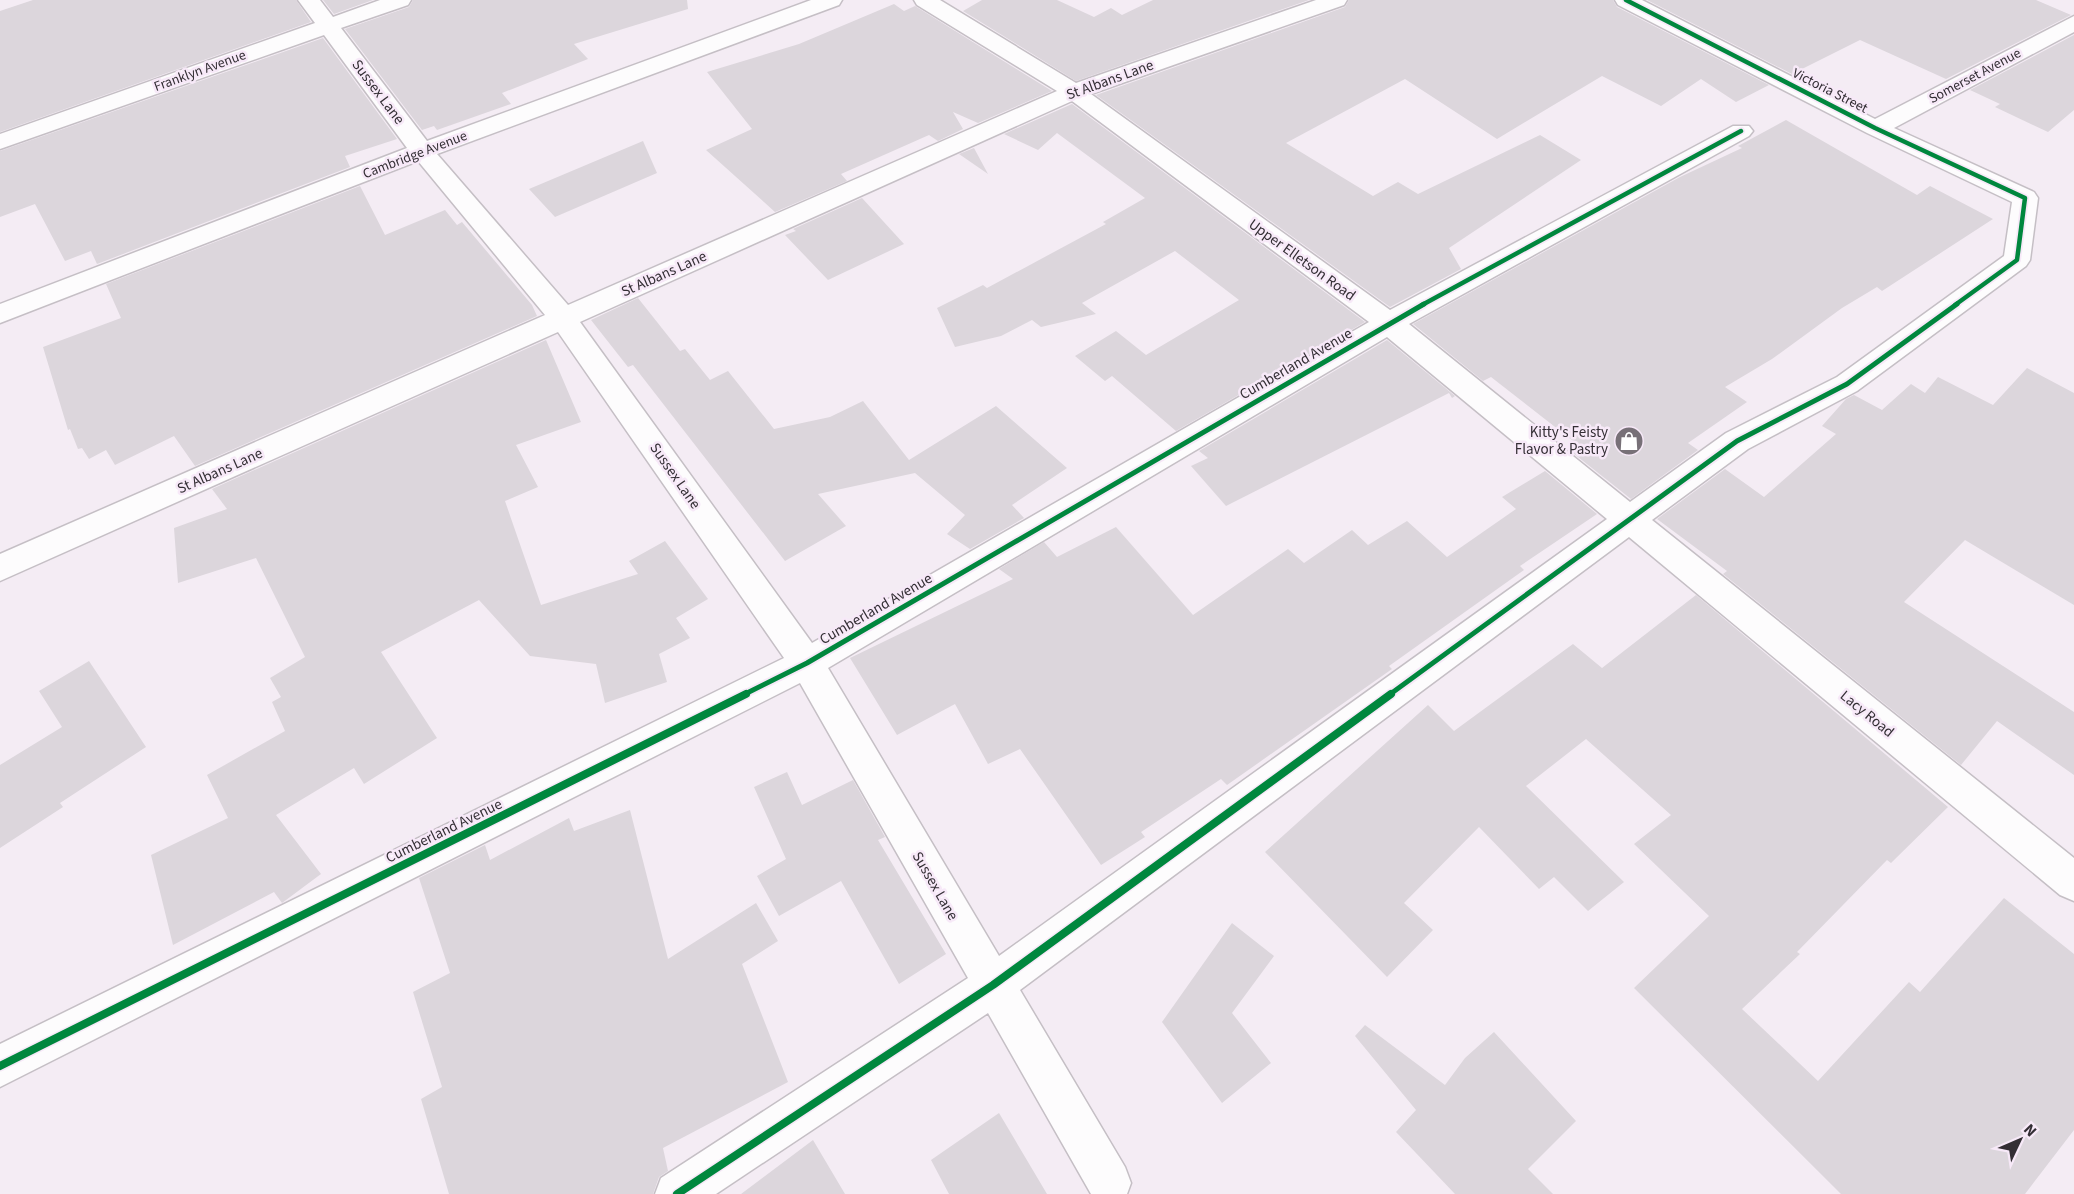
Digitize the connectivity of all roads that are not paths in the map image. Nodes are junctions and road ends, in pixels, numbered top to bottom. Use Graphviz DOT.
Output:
graph roads {
  1 [pos="309,0"];
  2 [pos="400,0"];
  3 [pos="831,0"];
  4 [pos="925,0"];
  5 [pos="1336,0"];
  6 [pos="1626,0"];
  7 [pos="1671,0"];
  8 [pos="1647,11"];
  9 [pos="2074,23"];
  10 [pos="327,26"];
  11 [pos="1074,92"];
  12 [pos="1875,128"];
  13 [pos="1741,131"];
  14 [pos="0,142"];
  15 [pos="422,151"];
  16 [pos="0,314"];
  17 [pos="563,318"];
  18 [pos="1389,323"];
  19 [pos="1628,520"];
  20 [pos="1660,546"];
  21 [pos="0,568"];
  22 [pos="807,663"];
  23 [pos="2074,882"];
  24 [pos="993,985"];
  25 [pos="0,1066"];
  26 [pos="1109,1183"];
  27 [pos="677,1194"];
  1 -- 10 [label="street, Sussex Lane"];
  2 -- 10 [label="street, Franklyn Avenue"];
  3 -- 15 [label="street, Cambridge Avenue"];
  4 -- 11 [label="street, Upper Elletson Road"];
  5 -- 11 [label="street, St Albans Lane"];
  6 -- 8 [label="street, Victoria Street"];
  7 -- 8 [label="street"];
  8 -- 12 [label="street, Victoria Street"];
  9 -- 12 [label="street, Somerset Avenue"];
  10 -- 14 [label="street, Franklyn Avenue"];
  10 -- 15 [label="street, Sussex Lane"];
  11 -- 17 [label="street, St Albans Lane"];
  11 -- 18 [label="street, Upper Elletson Road"];
  12 -- 19 [label="street, Victoria Street"];
  13 -- 18 [label="street, Cumberland Avenue"];
  15 -- 16 [label="street, Cambridge Avenue"];
  15 -- 17 [label="street, Sussex Lane"];
  17 -- 21 [label="street, St Albans Lane"];
  17 -- 22 [label="street, Sussex Lane"];
  18 -- 19 [label="street, Upper Elletson Road"];
  18 -- 22 [label="street, Cumberland Avenue"];
  19 -- 20 [label="street, Upper Elletson Road"];
  19 -- 24 [label="street"];
  20 -- 23 [label="street, Lacy Road"];
  22 -- 24 [label="street, Sussex Lane"];
  22 -- 25 [label="street, Cumberland Avenue"];
  24 -- 26 [label="street, Sussex Lane"];
  24 -- 27 [label="street"];
}
